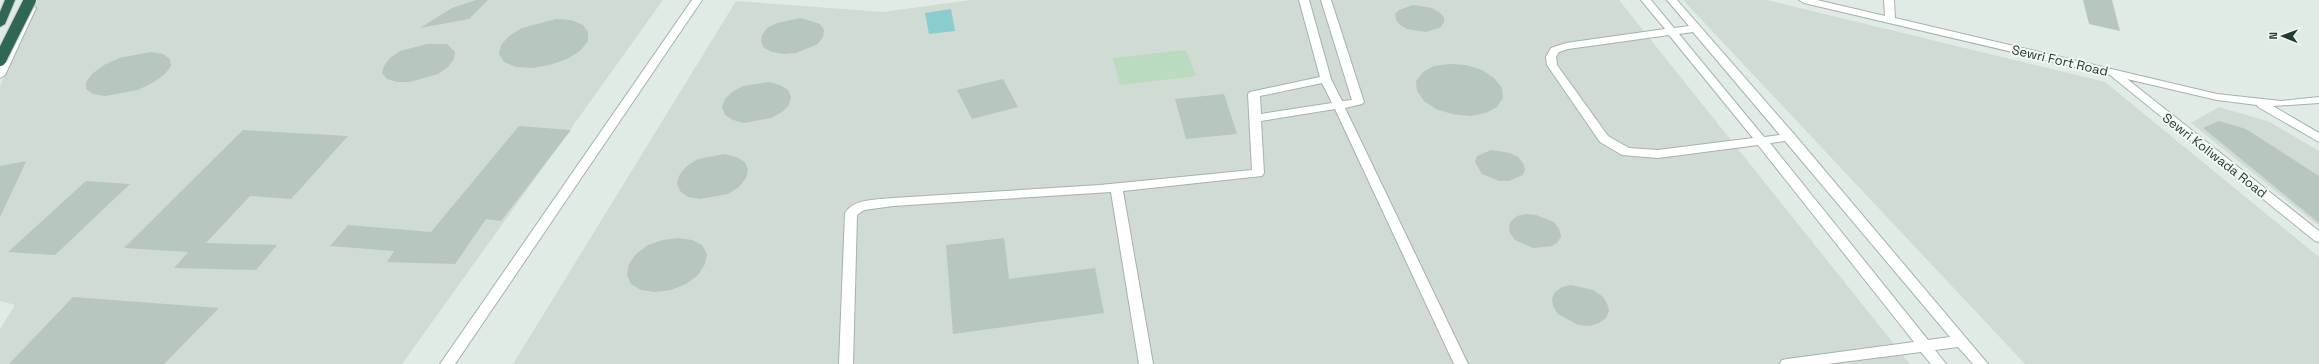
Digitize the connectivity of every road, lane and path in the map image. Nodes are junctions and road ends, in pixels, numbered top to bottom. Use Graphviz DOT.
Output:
graph roads {
  1 [pos="10,0"];
  2 [pos="30,0"];
  3 [pos="35,0"];
  4 [pos="698,0"];
  5 [pos="1304,0"];
  6 [pos="1326,0"];
  7 [pos="1646,0"];
  8 [pos="1672,0"];
  9 [pos="1804,0"];
  10 [pos="1890,0"];
  11 [pos="1890,20"];
  12 [pos="0,24"];
  13 [pos="1697,28"];
  14 [pos="1672,31"];
  15 [pos="18,38"];
  16 [pos="0,41"];
  17 [pos="0,60"];
  18 [pos="2111,72"];
  19 [pos="0,75"];
  20 [pos="1326,78"];
  21 [pos="2319,100"];
  22 [pos="2259,103"];
  23 [pos="1338,105"];
  24 [pos="1256,118"];
  25 [pos="1790,137"];
  26 [pos="2319,138"];
  27 [pos="1761,140"];
  28 [pos="1116,188"];
  29 [pos="2319,238"];
  30 [pos="1962,341"];
  31 [pos="1924,345"];
  32 [pos="447,364"];
  33 [pos="846,364"];
  34 [pos="1146,364"];
  35 [pos="1461,364"];
  36 [pos="1787,364"];
  37 [pos="1939,364"];
  38 [pos="1981,364"];
  1 -- 12 [label="highway"];
  2 -- 17 [label="highway, bridge"];
  3 -- 15 [label="street"];
  4 -- 32 [label="street"];
  5 -- 20 [label="street"];
  6 -- 23 [label="street"];
  7 -- 14 [label="street"];
  8 -- 13 [label="street"];
  9 -- 11 [label="street, Sewri Fort Road"];
  10 -- 11 [label="street"];
  11 -- 18 [label="street, Sewri Fort Road"];
  13 -- 14 [label="street"];
  13 -- 25 [label="street"];
  14 -- 27 [label="street"];
  14 -- 27 [label="street"];
  15 -- 16 [label="street"];
  15 -- 19 [label="street"];
  18 -- 22 [label="street, Sewri Fort Road"];
  18 -- 29 [label="street, Sewri Koliwada Road"];
  20 -- 23 [label="street"];
  20 -- 24 [label="street"];
  21 -- 22 [label="street, Sewri Fort Road"];
  22 -- 26 [label="street"];
  23 -- 24 [label="street"];
  23 -- 35 [label="street"];
  24 -- 28 [label="street"];
  25 -- 27 [label="street"];
  25 -- 30 [label="street"];
  27 -- 31 [label="street"];
  28 -- 33 [label="street"];
  28 -- 34 [label="street"];
  30 -- 31 [label="street"];
  30 -- 38 [label="street"];
  31 -- 36 [label="street"];
  31 -- 37 [label="street"];
}
